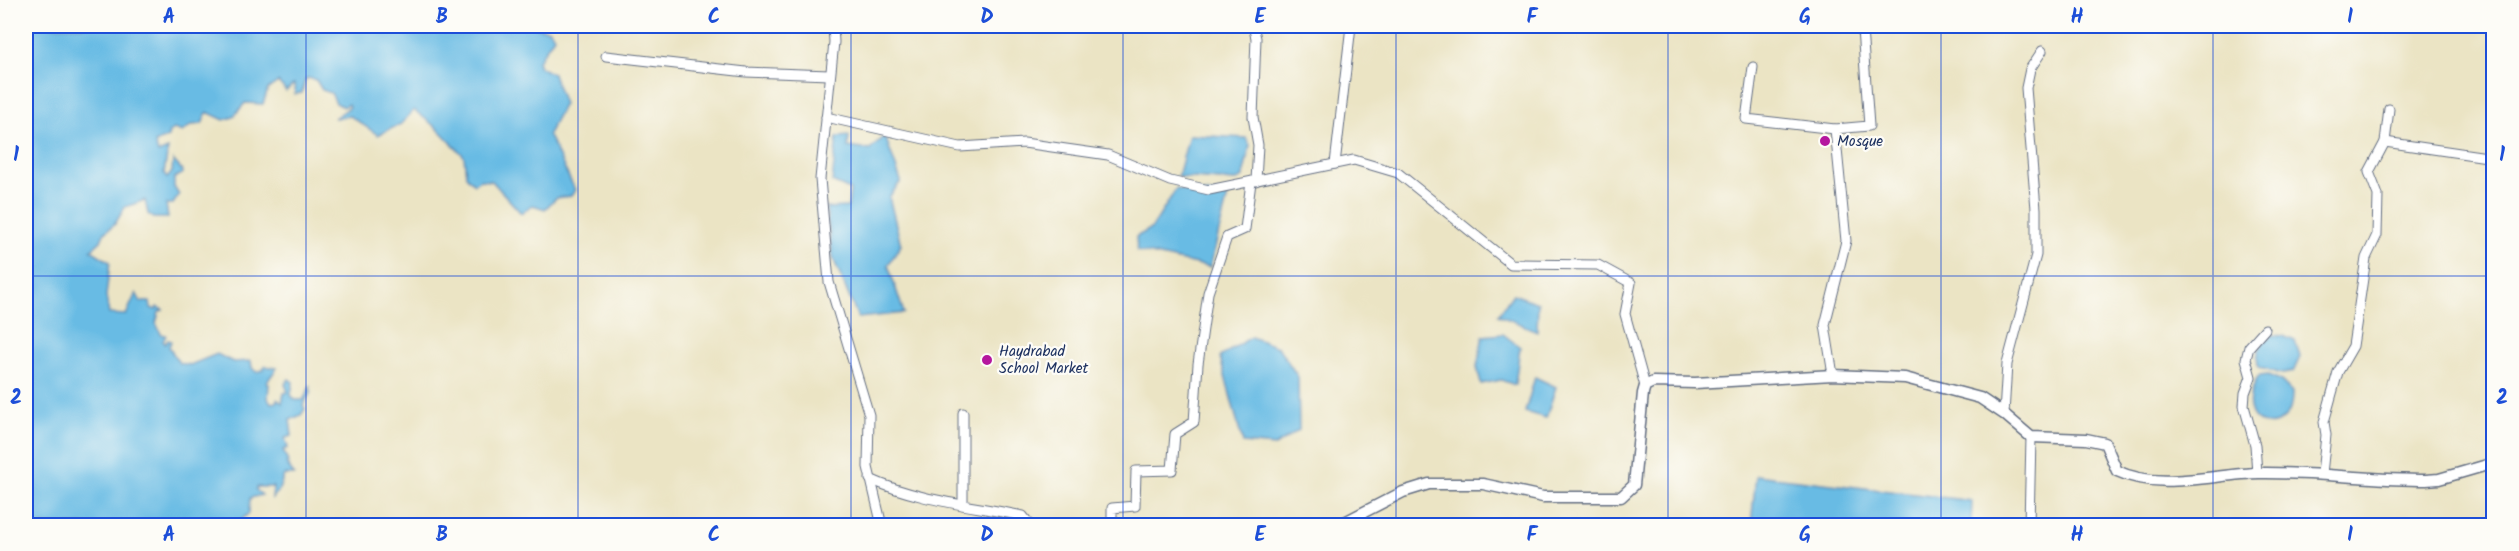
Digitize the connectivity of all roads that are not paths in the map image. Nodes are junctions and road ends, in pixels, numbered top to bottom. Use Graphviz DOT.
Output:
graph roads {
  1 [pos="833,26"];
  2 [pos="1253,26"];
  3 [pos="1351,26"];
  4 [pos="1851,26"];
  5 [pos="2042,51"];
  6 [pos="606,56"];
  7 [pos="1753,67"];
  8 [pos="830,75"];
  9 [pos="2389,109"];
  10 [pos="826,117"];
  11 [pos="1835,129"];
  12 [pos="2385,142"];
  13 [pos="2493,158"];
  14 [pos="1335,164"];
  15 [pos="1253,182"];
  16 [pos="2265,329"];
  17 [pos="1833,375"];
  18 [pos="1645,386"];
  19 [pos="963,413"];
  20 [pos="2004,414"];
  21 [pos="2031,438"];
  22 [pos="2493,463"];
  23 [pos="2257,473"];
  24 [pos="2322,474"];
  25 [pos="870,478"];
  26 [pos="963,505"];
  27 [pos="882,525"];
  28 [pos="1031,525"];
  29 [pos="1112,525"];
  30 [pos="1337,525"];
  31 [pos="2029,525"];
  1 -- 8 [label="street"];
  2 -- 15 [label="street"];
  3 -- 14 [label="street"];
  4 -- 11 [label="street"];
  5 -- 20 [label="street"];
  6 -- 8 [label="street"];
  7 -- 11 [label="street"];
  8 -- 10 [label="street"];
  9 -- 12 [label="street"];
  10 -- 15 [label="street"];
  10 -- 25 [label="street"];
  11 -- 17 [label="street"];
  12 -- 13 [label="street"];
  12 -- 24 [label="street"];
  14 -- 15 [label="street"];
  14 -- 18 [label="street"];
  15 -- 29 [label="street"];
  16 -- 23 [label="street"];
  17 -- 18 [label="street"];
  17 -- 20 [label="street"];
  18 -- 30 [label="street"];
  19 -- 26 [label="street"];
  20 -- 21 [label="street"];
  21 -- 23 [label="street"];
  21 -- 31 [label="street"];
  22 -- 24 [label="street"];
  23 -- 24 [label="street"];
  25 -- 26 [label="street"];
  25 -- 27 [label="street"];
  26 -- 28 [label="street"];
}
